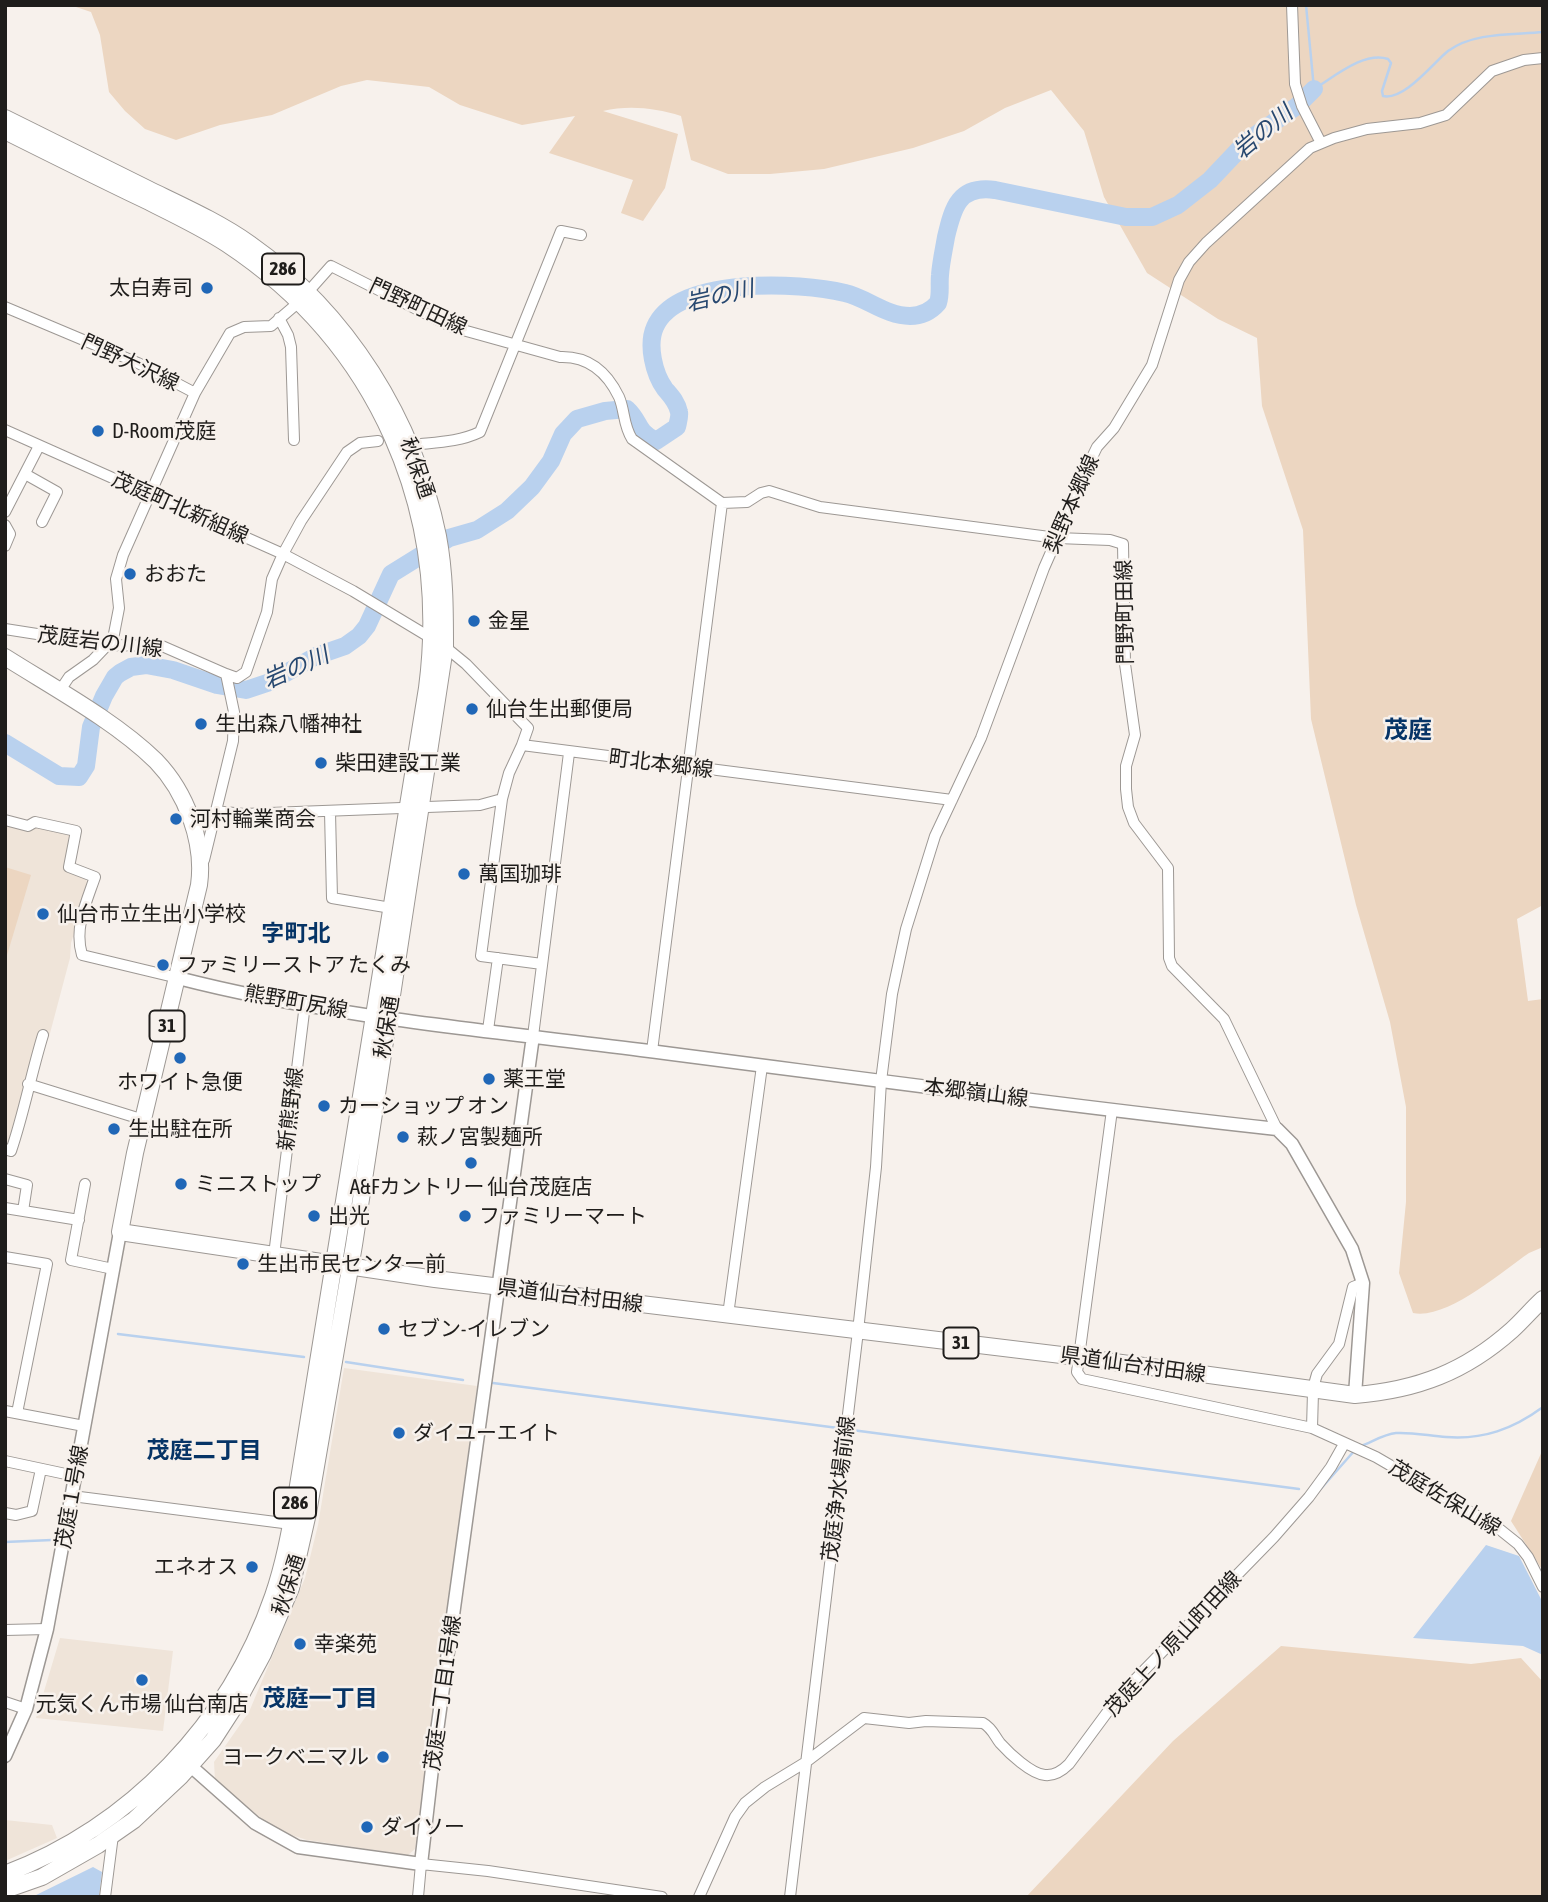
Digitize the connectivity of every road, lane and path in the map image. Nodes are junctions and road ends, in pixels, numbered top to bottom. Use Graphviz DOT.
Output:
graph roads {
  1 [pos="1292,5"];
  2 [pos="1543,58"];
  3 [pos="5,118"];
  4 [pos="5,131"];
  5 [pos="1321,143"];
  6 [pos="580,235"];
  7 [pos="304,297"];
  8 [pos="5,307"];
  9 [pos="279,318"];
  10 [pos="516,343"];
  11 [pos="195,393"];
  12 [pos="5,430"];
  13 [pos="294,440"];
  14 [pos="378,441"];
  15 [pos="421,443"];
  16 [pos="39,446"];
  17 [pos="25,474"];
  18 [pos="149,494"];
  19 [pos="722,503"];
  20 [pos="5,512"];
  21 [pos="41,522"];
  22 [pos="5,525"];
  23 [pos="1058,538"];
  24 [pos="5,546"];
  25 [pos="283,554"];
  26 [pos="5,629"];
  27 [pos="439,643"];
  28 [pos="107,645"];
  29 [pos="5,657"];
  30 [pos="226,678"];
  31 [pos="63,694"];
  32 [pos="522,745"];
  33 [pos="569,753"];
  34 [pos="689,767"];
  35 [pos="502,799"];
  36 [pos="952,800"];
  37 [pos="414,807"];
  38 [pos="215,811"];
  39 [pos="330,812"];
  40 [pos="5,820"];
  41 [pos="201,870"];
  42 [pos="391,908"];
  43 [pos="498,958"];
  44 [pos="542,964"];
  45 [pos="178,978"];
  46 [pos="305,1004"];
  47 [pos="381,1016"];
  48 [pos="488,1030"];
  49 [pos="43,1035"];
  50 [pos="533,1036"];
  51 [pos="652,1051"];
  52 [pos="762,1066"];
  53 [pos="881,1081"];
  54 [pos="28,1084"];
  55 [pos="1112,1110"];
  56 [pos="144,1120"];
  57 [pos="1277,1129"];
  58 [pos="5,1149"];
  59 [pos="5,1179"];
  60 [pos="85,1184"];
  61 [pos="5,1208"];
  62 [pos="23,1211"];
  63 [pos="79,1220"];
  64 [pos="120,1232"];
  65 [pos="274,1255"];
  66 [pos="5,1257"];
  67 [pos="342,1266"];
  68 [pos="113,1269"];
  69 [pos="1363,1283"];
  70 [pos="499,1287"];
  71 [pos="1543,1299"];
  72 [pos="728,1315"];
  73 [pos="858,1331"];
  74 [pos="1079,1357"];
  75 [pos="1355,1395"];
  76 [pos="5,1411"];
  77 [pos="17,1413"];
  78 [pos="84,1426"];
  79 [pos="1312,1427"];
  80 [pos="1344,1444"];
  81 [pos="5,1461"];
  82 [pos="41,1469"];
  83 [pos="75,1476"];
  84 [pos="72,1496"];
  85 [pos="5,1513"];
  86 [pos="291,1524"];
  87 [pos="1543,1587"];
  88 [pos="47,1629"];
  89 [pos="5,1630"];
  90 [pos="5,1702"];
  91 [pos="26,1709"];
  92 [pos="5,1756"];
  93 [pos="184,1761"];
  94 [pos="806,1762"];
  95 [pos="113,1835"];
  96 [pos="421,1864"];
  97 [pos="5,1874"];
  98 [pos="5,1890"];
  99 [pos="105,1897"];
  100 [pos="418,1897"];
  101 [pos="662,1897"];
  102 [pos="699,1897"];
  103 [pos="790,1897"];
  1 -- 5 [label="street"];
  2 -- 5 [label="street, 梨野本郷線"];
  3 -- 7 [label="main road, 秋保通 / 286"];
  4 -- 7 [label="main road, 秋保通 / 286"];
  5 -- 23 [label="street, 梨野本郷線"];
  6 -- 10 [label="street"];
  7 -- 9 [label="street, 門野大沢線"];
  7 -- 10 [label="street, 門野町田線"];
  7 -- 27 [label="main road, 秋保通 / 286"];
  8 -- 11 [label="street, 門野大沢線"];
  9 -- 11 [label="street, 門野大沢線"];
  9 -- 13 [label="street"];
  10 -- 15 [label="street"];
  10 -- 19 [label="street, 門野町田線"];
  11 -- 18 [label="street"];
  12 -- 16 [label="street, 茂庭町北新組線"];
  14 -- 25 [label="street"];
  16 -- 17 [label="street"];
  16 -- 18 [label="street, 茂庭町北新組線"];
  17 -- 20 [label="street"];
  17 -- 21 [label="street"];
  18 -- 25 [label="street, 茂庭町北新組線"];
  18 -- 28 [label="street"];
  19 -- 23 [label="street, 門野町田線"];
  19 -- 34 [label="street"];
  22 -- 24 [label="street"];
  23 -- 36 [label="street, 梨野本郷線"];
  23 -- 57 [label="street, 門野町田線"];
  25 -- 27 [label="street, 茂庭町北新組線"];
  25 -- 30 [label="street"];
  26 -- 28 [label="street, 茂庭岩の川線"];
  27 -- 32 [label="street, 茂庭町北新組線"];
  27 -- 37 [label="main road, 秋保通 / 286"];
  28 -- 30 [label="street, 茂庭岩の川線"];
  28 -- 31 [label="street"];
  29 -- 31 [label="main road, 31"];
  30 -- 38 [label="street"];
  31 -- 41 [label="main road, 31"];
  32 -- 33 [label="street, 町北本郷線"];
  32 -- 35 [label="street"];
  33 -- 34 [label="street, 町北本郷線"];
  33 -- 44 [label="street"];
  34 -- 36 [label="street, 町北本郷線"];
  34 -- 51 [label="street"];
  35 -- 37 [label="street"];
  35 -- 43 [label="street"];
  36 -- 53 [label="street, 梨野本郷線"];
  37 -- 39 [label="street"];
  37 -- 42 [label="main road, 秋保通 / 286"];
  37 -- 47 [label="main road, 秋保通 / 286"];
  38 -- 39 [label="street"];
  38 -- 41 [label="street"];
  39 -- 42 [label="street"];
  40 -- 45 [label="street"];
  41 -- 45 [label="main road, 31"];
  42 -- 47 [label="main road, 秋保通 / 286"];
  43 -- 44 [label="street"];
  43 -- 48 [label="street"];
  44 -- 50 [label="street"];
  45 -- 46 [label="street, 熊野町尻線"];
  45 -- 56 [label="main road, 31"];
  46 -- 47 [label="street, 熊野町尻線"];
  46 -- 65 [label="street, 新熊野線"];
  47 -- 48 [label="street, 本郷嶺山線"];
  47 -- 67 [label="main road, 秋保通 / 286"];
  48 -- 50 [label="street, 本郷嶺山線"];
  49 -- 54 [label="street"];
  50 -- 51 [label="street, 本郷嶺山線"];
  50 -- 70 [label="street, 茂庭一丁目1号線"];
  51 -- 52 [label="street, 本郷嶺山線"];
  52 -- 53 [label="street, 本郷嶺山線"];
  52 -- 72 [label="street"];
  53 -- 55 [label="street, 本郷嶺山線"];
  53 -- 73 [label="street, 茂庭浄水場前線"];
  54 -- 56 [label="street"];
  54 -- 58 [label="street"];
  55 -- 57 [label="street, 本郷嶺山線"];
  55 -- 74 [label="street"];
  56 -- 64 [label="main road, 31"];
  57 -- 69 [label="street"];
  59 -- 62 [label="street"];
  60 -- 63 [label="street"];
  61 -- 62 [label="street"];
  62 -- 63 [label="street"];
  63 -- 68 [label="street"];
  64 -- 65 [label="main road, 県道仙台村田線 / 31"];
  64 -- 68 [label="street, 茂庭１号線"];
  65 -- 67 [label="main road, 県道仙台村田線 / 31"];
  66 -- 77 [label="street"];
  67 -- 70 [label="main road, 県道仙台村田線 / 31"];
  67 -- 86 [label="main road, 秋保通 / 286"];
  67 -- 93 [label="main road, 秋保通 / 286"];
  68 -- 78 [label="street, 茂庭１号線"];
  69 -- 75 [label="street"];
  69 -- 79 [label="street"];
  70 -- 72 [label="main road, 県道仙台村田線 / 31"];
  70 -- 96 [label="street, 茂庭一丁目1号線"];
  71 -- 75 [label="main road, 県道仙台村田線 / 31"];
  72 -- 73 [label="main road, 県道仙台村田線 / 31"];
  73 -- 74 [label="main road, 県道仙台村田線 / 31"];
  73 -- 94 [label="street, 茂庭浄水場前線"];
  74 -- 75 [label="main road, 県道仙台村田線 / 31"];
  74 -- 79 [label="street, 茂庭佐保山線"];
  76 -- 77 [label="street"];
  77 -- 78 [label="street"];
  78 -- 83 [label="street, 茂庭１号線"];
  79 -- 80 [label="street, 茂庭佐保山線"];
  80 -- 87 [label="street, 茂庭佐保山線"];
  80 -- 94 [label="street, 茂庭上ノ原山町田線"];
  81 -- 82 [label="street"];
  82 -- 83 [label="street"];
  82 -- 85 [label="street"];
  83 -- 84 [label="street, 茂庭１号線"];
  84 -- 86 [label="street"];
  84 -- 88 [label="street, 茂庭１号線"];
  86 -- 93 [label="main road, 秋保通 / 286"];
  88 -- 89 [label="street"];
  88 -- 91 [label="street, 茂庭１号線"];
  90 -- 91 [label="street"];
  91 -- 92 [label="street, 茂庭１号線"];
  93 -- 95 [label="main road, 秋保通 / 286"];
  93 -- 96 [label="street"];
  93 -- 97 [label="main road, 秋保通 / 286"];
  94 -- 102 [label="street, 茂庭上ノ原山町田線"];
  94 -- 103 [label="street, 茂庭浄水場前線"];
  95 -- 98 [label="main road, 秋保通 / 286"];
  95 -- 99 [label="street"];
  96 -- 100 [label="street"];
  96 -- 101 [label="street"];
}
